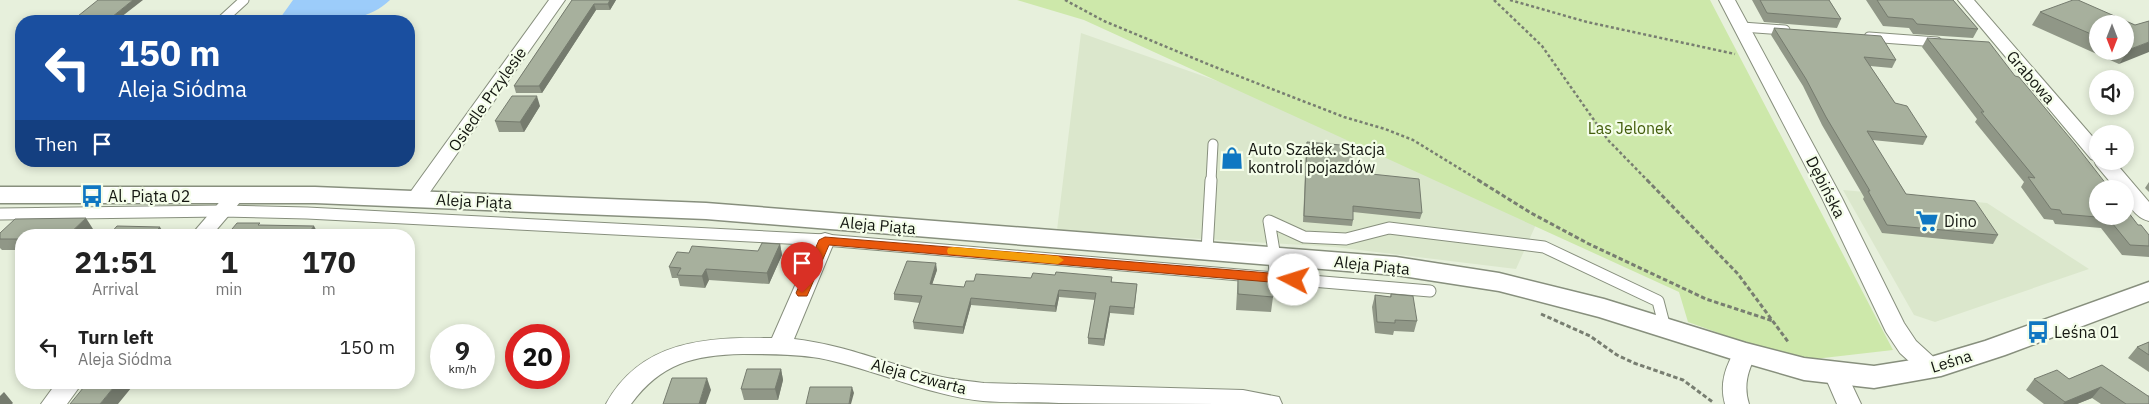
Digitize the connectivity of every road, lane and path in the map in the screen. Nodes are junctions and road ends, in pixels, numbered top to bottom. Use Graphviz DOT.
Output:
graph roads {
  1 [pos="244,0"];
  2 [pos="557,0"];
  3 [pos="1065,0"];
  4 [pos="1494,0"];
  5 [pos="1510,0"];
  6 [pos="1726,0"];
  7 [pos="1966,0"];
  8 [pos="228,15"];
  9 [pos="1742,27"];
  10 [pos="1790,31"];
  11 [pos="1859,36"];
  12 [pos="1947,43"];
  13 [pos="1759,59"];
  14 [pos="1213,144"];
  15 [pos="2089,145"];
  16 [pos="2111,170"];
  17 [pos="416,198"];
  18 [pos="3,202"];
  19 [pos="229,203"];
  20 [pos="2149,215"];
  21 [pos="206,229"];
  22 [pos="825,240"];
  23 [pos="1207,251"];
  24 [pos="1274,267"];
  25 [pos="1430,291"];
  26 [pos="2149,291"];
  27 [pos="1534,311"];
  28 [pos="1773,321"];
  29 [pos="1665,328"];
  30 [pos="780,346"];
  31 [pos="1745,353"];
  32 [pos="1930,368"];
  33 [pos="1804,369"];
  34 [pos="1836,374"];
  35 [pos="66,389"];
  36 [pos="53,404"];
  37 [pos="618,404"];
  38 [pos="1270,404"];
  39 [pos="1716,404"];
  40 [pos="1737,404"];
  41 [pos="1849,404"];
  1 -- 8 [label="lane"];
  2 -- 17 [label="street, Osiedle Przylesie"];
  3 -- 28 [label="path"];
  4 -- 28 [label="path"];
  5 -- 13 [label="path"];
  6 -- 9 [label="street, Dębińska"];
  7 -- 15 [label="street, Grabowa"];
  9 -- 10 [label="lane"];
  9 -- 13 [label="street, Dębińska"];
  11 -- 12 [label="lane"];
  13 -- 32 [label="street, Dębińska"];
  14 -- 23 [label="lane"];
  16 -- 20 [label="street"];
  17 -- 19 [label="street, Aleja Piąta"];
  17 -- 23 [label="street, Aleja Piąta"];
  18 -- 19 [label="street, Aleja Piąta"];
  19 -- 21 [label="street"];
  19 -- 22 [label="lane"];
  22 -- 24 [label="lane"];
  22 -- 30 [label="street"];
  23 -- 24 [label="street, Aleja Piąta"];
  24 -- 25 [label="lane"];
  24 -- 29 [label="street, Aleja Piąta"];
  24 -- 29 [label="lane"];
  26 -- 32 [label="street, Leśna"];
  27 -- 39 [label="path"];
  28 -- 33 [label="path"];
  29 -- 31 [label="street, Aleja Piąta"];
  30 -- 37 [label="street, Aleja Czwarta"];
  30 -- 38 [label="street, Aleja Czwarta"];
  31 -- 33 [label="street, Leśna"];
  31 -- 40 [label="street"];
  32 -- 34 [label="street, Leśna"];
  33 -- 34 [label="street, Leśna"];
  34 -- 41 [label="street"];
  35 -- 36 [label="street"];
}
